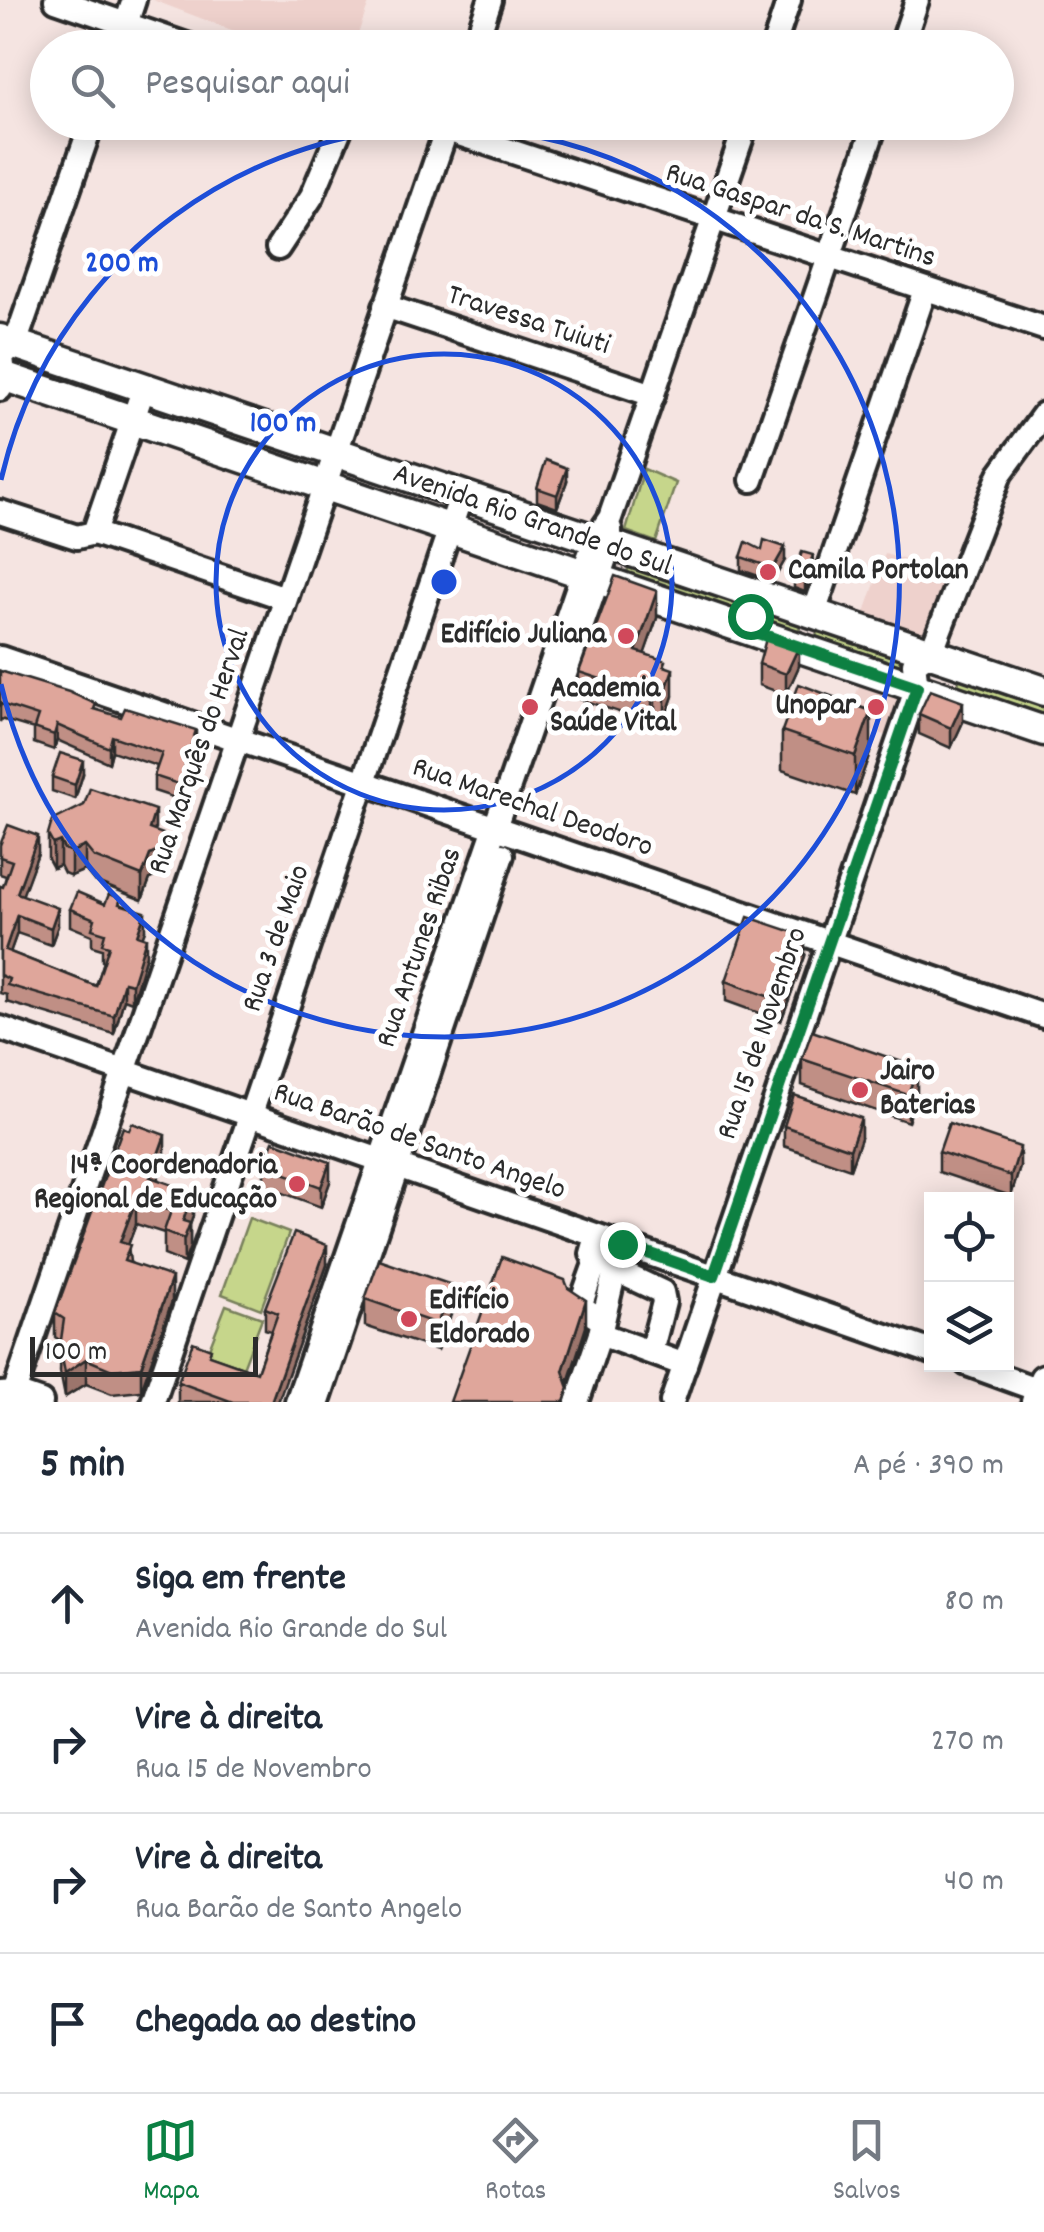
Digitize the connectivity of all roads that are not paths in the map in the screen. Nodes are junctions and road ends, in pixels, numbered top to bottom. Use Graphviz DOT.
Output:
graph roads {
  1 [pos="56,0"];
  2 [pos="134,0"];
  3 [pos="490,0"];
  4 [pos="789,0"];
  5 [pos="917,0"];
  6 [pos="126,24"];
  7 [pos="124,30"];
  8 [pos="143,30"];
  9 [pos="480,30"];
  10 [pos="779,30"];
  11 [pos="907,30"];
  12 [pos="85,140"];
  13 [pos="336,140"];
  14 [pos="443,140"];
  15 [pos="487,140"];
  16 [pos="741,140"];
  17 [pos="870,140"];
  18 [pos="713,220"];
  19 [pos="278,248"];
  20 [pos="830,258"];
  21 [pos="924,290"];
  22 [pos="384,306"];
  23 [pos="1044,328"];
  24 [pos="7,341"];
  25 [pos="1,380"];
  26 [pos="144,387"];
  27 [pos="652,395"];
  28 [pos="1044,414"];
  29 [pos="132,420"];
  30 [pos="335,452"];
  31 [pos="752,480"];
  32 [pos="323,486"];
  33 [pos="461,496"];
  34 [pos="0,512"];
  35 [pos="450,528"];
  36 [pos="94,533"];
  37 [pos="605,534"];
  38 [pos="590,575"];
  39 [pos="758,592"];
  40 [pos="285,598"];
  41 [pos="815,610"];
  42 [pos="746,629"];
  43 [pos="932,650"];
  44 [pos="0,658"];
  45 [pos="917,687"];
  46 [pos="1044,691"];
  47 [pos="1044,731"];
  48 [pos="236,740"];
  49 [pos="364,784"];
  50 [pos="502,831"];
  51 [pos="827,941"];
  52 [pos="1044,1016"];
  53 [pos="0,1028"];
  54 [pos="123,1073"];
  55 [pos="248,1116"];
  56 [pos="388,1164"];
  57 [pos="597,1236"];
  58 [pos="622,1244"];
  59 [pos="604,1265"];
  60 [pos="714,1276"];
  61 [pos="602,1327"];
  62 [pos="924,1349"];
  63 [pos="651,1352"];
  64 [pos="680,1363"];
  65 [pos="989,1372"];
  66 [pos="1041,1391"];
  67 [pos="9,1396"];
  68 [pos="40,1402"];
  69 [pos="153,1402"];
  70 [pos="297,1402"];
  71 [pos="318,1402"];
  72 [pos="577,1402"];
  73 [pos="660,1402"];
  74 [pos="672,1402"];
  1 -- 6 [label="street"];
  2 -- 6 [label="street"];
  3 -- 9 [label="street"];
  4 -- 10 [label="street"];
  5 -- 11 [label="street"];
  6 -- 7 [label="street"];
  6 -- 8 [label="street"];
  12 -- 24 [label="street"];
  13 -- 19 [label="street"];
  14 -- 22 [label="street, Rua Marquês do Herval"];
  15 -- 18 [label="street, Rua Gaspar da S. Martins"];
  16 -- 18 [label="street, Rua Antunes Ribas"];
  17 -- 20 [label="street"];
  18 -- 20 [label="street, Rua Gaspar da S. Martins"];
  18 -- 27 [label="street, Rua Antunes Ribas"];
  20 -- 21 [label="street, Rua Gaspar da S. Martins"];
  20 -- 31 [label="street"];
  21 -- 23 [label="street, Rua Gaspar da S. Martins"];
  21 -- 41 [label="street"];
  22 -- 27 [label="street, Travessa Tuiuti"];
  22 -- 30 [label="street, Rua Marquês do Herval"];
  24 -- 25 [label="street"];
  24 -- 26 [label="main road, Avenida Rio Grande do Sul"];
  25 -- 29 [label="main road, Avenida Rio Grande do Sul"];
  26 -- 29 [label="street"];
  26 -- 30 [label="main road, Avenida Rio Grande do Sul"];
  27 -- 37 [label="street, Rua Antunes Ribas"];
  28 -- 43 [label="street, Rua 15 de Novembro"];
  29 -- 32 [label="main road, Avenida Rio Grande do Sul"];
  29 -- 36 [label="street"];
  30 -- 32 [label="street, Rua Marquês do Herval"];
  30 -- 33 [label="main road, Avenida Rio Grande do Sul"];
  32 -- 35 [label="main road, Avenida Rio Grande do Sul"];
  32 -- 40 [label="street, Rua Marquês do Herval"];
  33 -- 35 [label="street, Rua 3 de Maio"];
  33 -- 37 [label="main road, Avenida Rio Grande do Sul"];
  34 -- 36 [label="street"];
  35 -- 38 [label="main road, Avenida Rio Grande do Sul"];
  35 -- 49 [label="street, Rua 3 de Maio"];
  36 -- 40 [label="street"];
  37 -- 38 [label="street, Rua Antunes Ribas"];
  37 -- 39 [label="main road, Avenida Rio Grande do Sul"];
  38 -- 42 [label="main road, Avenida Rio Grande do Sul"];
  38 -- 50 [label="street, Rua Antunes Ribas"];
  39 -- 41 [label="main road, Avenida Rio Grande do Sul"];
  39 -- 42 [label="main road"];
  40 -- 48 [label="street, Rua Marquês do Herval"];
  41 -- 43 [label="main road, Avenida Rio Grande do Sul"];
  42 -- 45 [label="main road, Avenida Rio Grande do Sul"];
  43 -- 45 [label="street, Rua 15 de Novembro"];
  43 -- 46 [label="main road, Avenida Rio Grande do Sul"];
  44 -- 48 [label="street, Rua Marechal Deodoro"];
  45 -- 47 [label="main road, Avenida Rio Grande do Sul"];
  45 -- 51 [label="street, Rua 15 de Novembro"];
  48 -- 49 [label="street, Rua Marechal Deodoro"];
  48 -- 54 [label="street, Rua Marquês do Herval"];
  49 -- 50 [label="street, Rua Marechal Deodoro"];
  49 -- 55 [label="street, Rua 3 de Maio"];
  50 -- 51 [label="street, Rua Marechal Deodoro"];
  50 -- 56 [label="street, Rua Antunes Ribas"];
  51 -- 52 [label="street, Rua Marechal Deodoro"];
  51 -- 60 [label="street, Rua 15 de Novembro"];
  53 -- 54 [label="street, Rua Barão de Santo Angelo"];
  54 -- 55 [label="street, Rua Barão de Santo Angelo"];
  54 -- 67 [label="street, Rua Marquês do Herval"];
  55 -- 56 [label="street, Rua Barão de Santo Angelo"];
  55 -- 69 [label="street, Rua 3 de Maio"];
  56 -- 57 [label="street, Rua Barão de Santo Angelo"];
  56 -- 70 [label="street, Rua Antunes Ribas"];
  56 -- 71 [label="street, Rua Antunes Ribas"];
  57 -- 58 [label="street, Rua Barão de Santo Angelo"];
  57 -- 59 [label="street"];
  58 -- 59 [label="street"];
  58 -- 60 [label="street, Rua Barão de Santo Angelo"];
  59 -- 61 [label="street"];
  59 -- 63 [label="street"];
  60 -- 62 [label="street, Rua Barão de Santo Angelo"];
  60 -- 64 [label="street, Rua 15 de Novembro"];
  61 -- 63 [label="street"];
  61 -- 72 [label="street"];
  63 -- 64 [label="street"];
  64 -- 73 [label="street"];
  64 -- 74 [label="street, Rua 15 de Novembro"];
  65 -- 66 [label="street"];
  67 -- 68 [label="street"];
}
